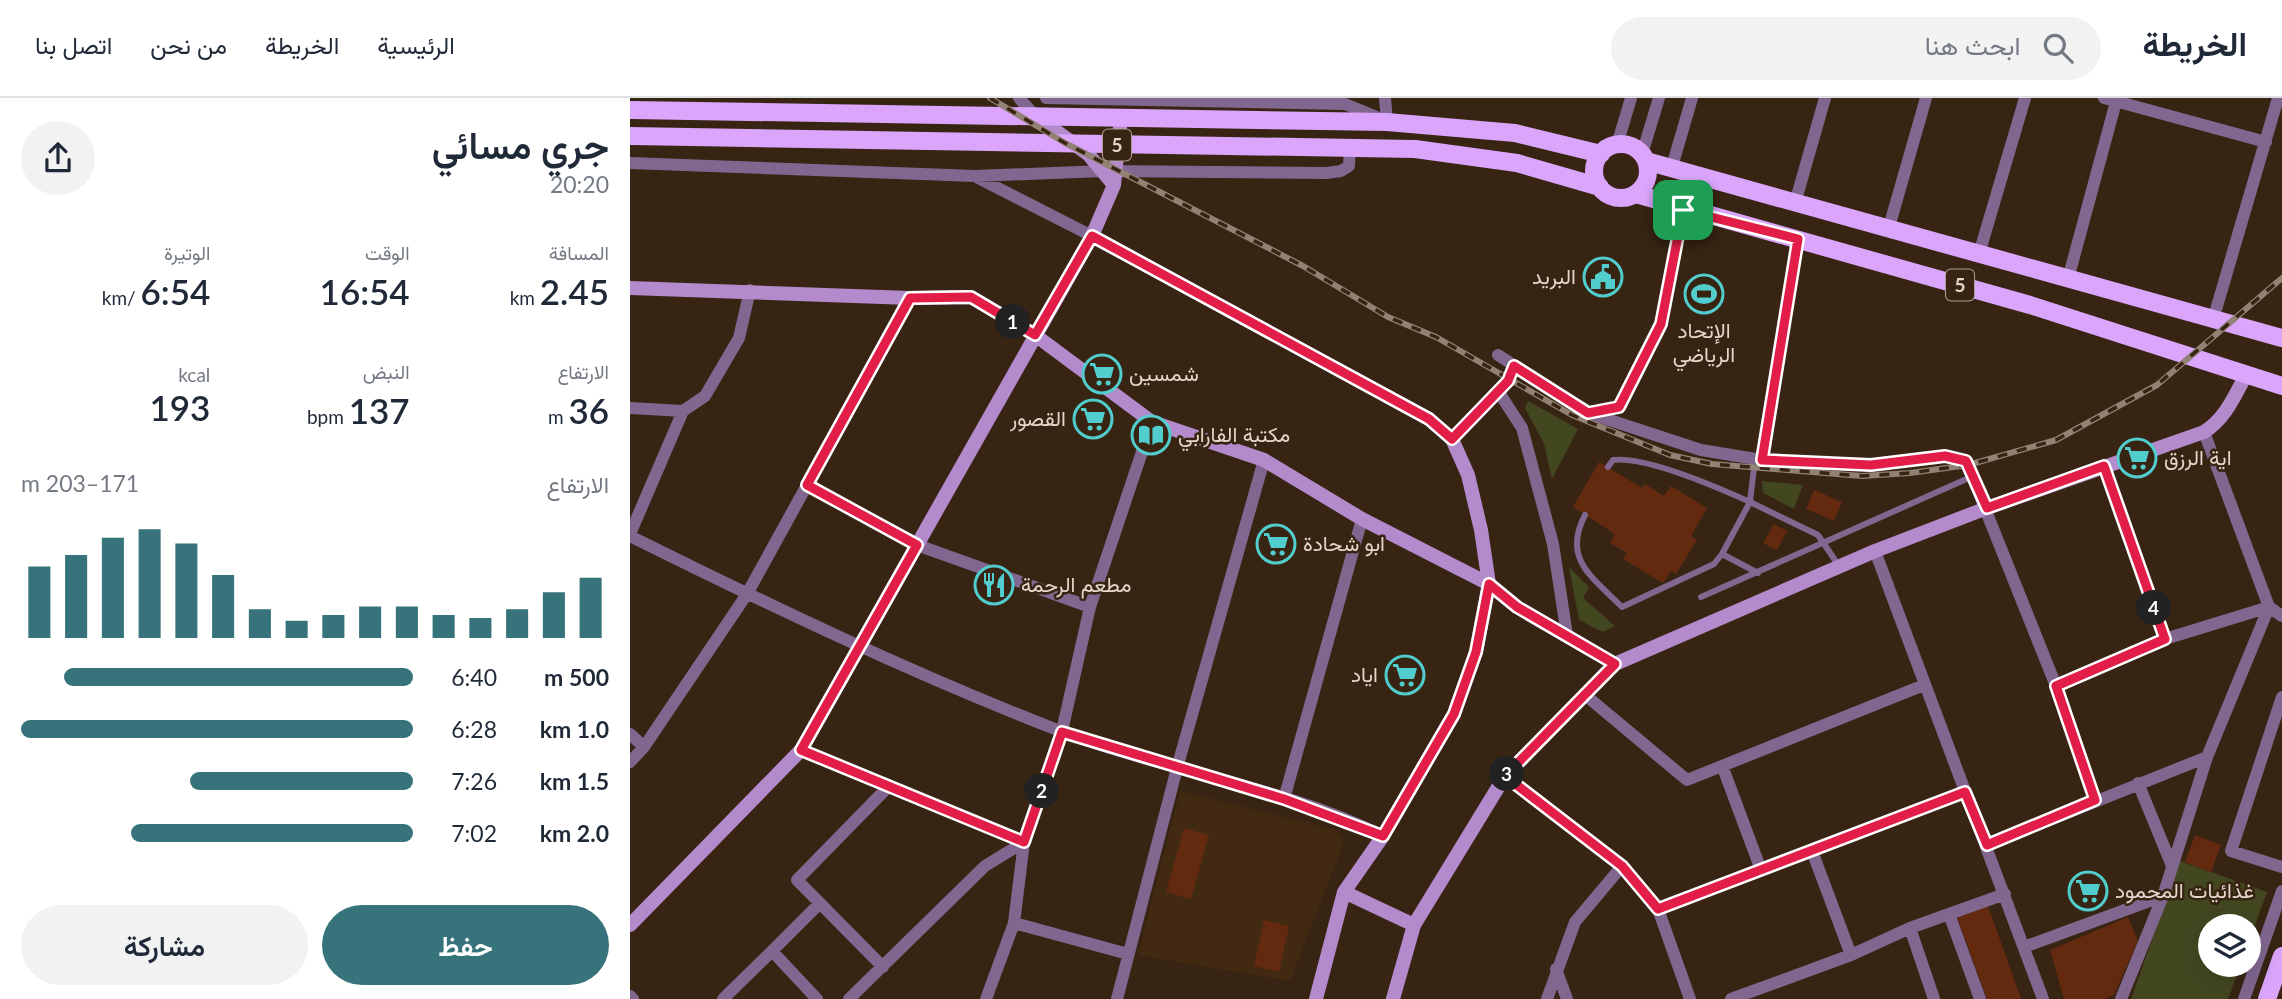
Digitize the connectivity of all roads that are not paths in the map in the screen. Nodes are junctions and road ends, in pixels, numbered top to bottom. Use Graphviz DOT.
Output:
graph roads {
  1 [pos="1019,98"];
  2 [pos="1045,98"];
  3 [pos="1385,98"];
  4 [pos="1631,98"];
  5 [pos="1659,98"];
  6 [pos="1692,98"];
  7 [pos="1825,98"];
  8 [pos="1926,98"];
  9 [pos="2025,98"];
  10 [pos="2278,98"];
  11 [pos="2113,99"];
  12 [pos="630,110"];
  13 [pos="1038,118"];
  14 [pos="1121,118"];
  15 [pos="1387,122"];
  16 [pos="630,136"];
  17 [pos="2266,142"];
  18 [pos="1074,144"];
  19 [pos="1119,145"];
  20 [pos="1617,145"];
  21 [pos="1350,146"];
  22 [pos="1601,154"];
  23 [pos="1644,158"];
  24 [pos="630,163"];
  25 [pos="1671,170"];
  26 [pos="975,176"];
  27 [pos="1111,176"];
  28 [pos="1600,187"];
  29 [pos="1636,194"];
  30 [pos="1795,203"];
  31 [pos="1683,210"];
  32 [pos="1889,227"];
  33 [pos="1092,236"];
  34 [pos="1798,239"];
  35 [pos="1979,254"];
  36 [pos="2068,279"];
  37 [pos="630,288"];
  38 [pos="750,290"];
  39 [pos="910,298"];
  40 [pos="2213,320"];
  41 [pos="1035,335"];
  42 [pos="2282,338"];
  43 [pos="1498,355"];
  44 [pos="1514,366"];
  45 [pos="2246,375"];
  46 [pos="2282,386"];
  47 [pos="1498,391"];
  48 [pos="630,408"];
  49 [pos="683,411"];
  50 [pos="1588,413"];
  51 [pos="1152,422"];
  52 [pos="2204,432"];
  53 [pos="1452,439"];
  54 [pos="1264,460"];
  55 [pos="1758,460"];
  56 [pos="2104,466"];
  57 [pos="1608,467"];
  58 [pos="1973,476"];
  59 [pos="807,485"];
  60 [pos="1750,502"];
  61 [pos="1987,508"];
  62 [pos="1585,515"];
  63 [pos="1362,519"];
  64 [pos="630,535"];
  65 [pos="1824,544"];
  66 [pos="917,545"];
  67 [pos="1875,551"];
  68 [pos="1722,554"];
  69 [pos="1839,566"];
  70 [pos="1758,573"];
  71 [pos="1489,584"];
  72 [pos="747,594"];
  73 [pos="1701,597"];
  74 [pos="1090,607"];
  75 [pos="2269,607"];
  76 [pos="2282,616"];
  77 [pos="1567,635"];
  78 [pos="2165,639"];
  79 [pos="859,647"];
  80 [pos="1615,664"];
  81 [pos="1924,685"];
  82 [pos="2056,686"];
  83 [pos="1584,694"];
  84 [pos="2282,697"];
  85 [pos="1062,732"];
  86 [pos="630,734"];
  87 [pos="644,747"];
  88 [pos="801,750"];
  89 [pos="2207,757"];
  90 [pos="630,762"];
  91 [pos="1177,768"];
  92 [pos="1723,768"];
  93 [pos="1505,776"];
  94 [pos="2138,783"];
  95 [pos="889,786"];
  96 [pos="1965,792"];
  97 [pos="1284,799"];
  98 [pos="2095,800"];
  99 [pos="1383,836"];
  100 [pos="1024,842"];
  101 [pos="1987,845"];
  102 [pos="1812,851"];
  103 [pos="1622,866"];
  104 [pos="2172,866"];
  105 [pos="2282,867"];
  106 [pos="1761,870"];
  107 [pos="2282,891"];
  108 [pos="1344,892"];
  109 [pos="2005,894"];
  110 [pos="2163,896"];
  111 [pos="820,903"];
  112 [pos="1658,909"];
  113 [pos="1949,914"];
  114 [pos="1014,923"];
  115 [pos="630,925"];
  116 [pos="1414,925"];
  117 [pos="1910,928"];
  118 [pos="2024,947"];
  119 [pos="772,951"];
  120 [pos="1128,954"];
  121 [pos="1851,955"];
  122 [pos="2281,961"];
  123 [pos="883,967"];
  124 [pos="1556,968"];
  125 [pos="723,999"];
  126 [pos="817,999"];
  127 [pos="849,999"];
  128 [pos="986,999"];
  129 [pos="1116,999"];
  130 [pos="1316,999"];
  131 [pos="1393,999"];
  132 [pos="1547,999"];
  133 [pos="1567,999"];
  134 [pos="1690,999"];
  135 [pos="1731,999"];
  136 [pos="1934,999"];
  137 [pos="1980,999"];
  138 [pos="2043,999"];
  139 [pos="2121,999"];
  140 [pos="2244,999"];
  141 [pos="2267,999"];
  1 -- 13 [label="street"];
  2 -- 15 [label="street"];
  3 -- 15 [label="street"];
  4 -- 20 [label="street"];
  5 -- 23 [label="street"];
  6 -- 25 [label="street"];
  7 -- 30 [label="street"];
  8 -- 32 [label="street"];
  9 -- 35 [label="street"];
  10 -- 17 [label="street"];
  11 -- 17 [label="street"];
  11 -- 36 [label="street"];
  12 -- 13 [label="main road, 5"];
  13 -- 14 [label="main road, 5"];
  13 -- 18 [label="street"];
  14 -- 15 [label="main road, 5"];
  14 -- 19 [label="street"];
  15 -- 22 [label="main road, 5"];
  16 -- 18 [label="main road, 5"];
  17 -- 40 [label="street"];
  18 -- 19 [label="main road, 5"];
  18 -- 27 [label="street"];
  19 -- 21 [label="main road, 5"];
  19 -- 27 [label="street"];
  20 -- 22 [label="main road"];
  20 -- 23 [label="main road"];
  21 -- 27 [label="street"];
  21 -- 28 [label="main road, 5"];
  22 -- 28 [label="main road"];
  23 -- 25 [label="main road, 5"];
  23 -- 29 [label="main road"];
  24 -- 26 [label="street"];
  25 -- 30 [label="main road, 5"];
  26 -- 27 [label="street"];
  26 -- 33 [label="street"];
  27 -- 33 [label="street"];
  28 -- 29 [label="main road"];
  29 -- 31 [label="main road, 5"];
  30 -- 32 [label="main road, 5"];
  31 -- 34 [label="main road, 5"];
  31 -- 50 [label="street"];
  32 -- 35 [label="main road, 5"];
  33 -- 41 [label="street"];
  33 -- 53 [label="street"];
  34 -- 45 [label="main road, 5"];
  34 -- 55 [label="street"];
  35 -- 36 [label="main road, 5"];
  36 -- 40 [label="main road, 5"];
  37 -- 38 [label="street"];
  38 -- 39 [label="street"];
  38 -- 49 [label="street"];
  39 -- 41 [label="street"];
  39 -- 59 [label="street"];
  40 -- 42 [label="main road, 5"];
  41 -- 51 [label="street"];
  41 -- 66 [label="street"];
  43 -- 44 [label="street"];
  44 -- 47 [label="street"];
  44 -- 50 [label="street"];
  45 -- 46 [label="main road, 5"];
  45 -- 52 [label="street"];
  47 -- 53 [label="street"];
  47 -- 77 [label="street"];
  48 -- 49 [label="street"];
  49 -- 64 [label="street"];
  50 -- 55 [label="street"];
  51 -- 54 [label="street"];
  51 -- 74 [label="street"];
  52 -- 56 [label="street"];
  52 -- 75 [label="street"];
  53 -- 71 [label="street"];
  54 -- 63 [label="street"];
  54 -- 91 [label="street"];
  55 -- 58 [label="street"];
  55 -- 60 [label="lane"];
  56 -- 61 [label="street"];
  56 -- 78 [label="street"];
  57 -- 60 [label="lane"];
  58 -- 61 [label="street"];
  58 -- 65 [label="lane"];
  59 -- 66 [label="street"];
  59 -- 72 [label="street"];
  60 -- 65 [label="lane"];
  60 -- 68 [label="lane"];
  61 -- 67 [label="street"];
  61 -- 82 [label="street"];
  62 -- 68 [label="lane"];
  63 -- 71 [label="street"];
  63 -- 97 [label="street"];
  64 -- 72 [label="street"];
  65 -- 69 [label="lane"];
  65 -- 70 [label="lane"];
  66 -- 74 [label="street"];
  66 -- 79 [label="street"];
  67 -- 69 [label="street"];
  67 -- 81 [label="street"];
  68 -- 70 [label="lane"];
  69 -- 80 [label="street"];
  70 -- 73 [label="lane"];
  71 -- 77 [label="street"];
  71 -- 99 [label="street"];
  72 -- 79 [label="street"];
  72 -- 87 [label="street"];
  74 -- 85 [label="street"];
  75 -- 76 [label="street"];
  75 -- 78 [label="street"];
  75 -- 89 [label="street"];
  77 -- 80 [label="street"];
  78 -- 82 [label="street"];
  79 -- 85 [label="street"];
  79 -- 88 [label="street"];
  80 -- 83 [label="street"];
  81 -- 92 [label="street"];
  81 -- 96 [label="street"];
  82 -- 98 [label="street"];
  83 -- 92 [label="street"];
  83 -- 93 [label="street"];
  84 -- 105 [label="street"];
  85 -- 91 [label="street"];
  85 -- 100 [label="street"];
  86 -- 87 [label="street"];
  87 -- 90 [label="street"];
  88 -- 95 [label="street"];
  88 -- 115 [label="street"];
  89 -- 94 [label="street"];
  89 -- 104 [label="street"];
  91 -- 97 [label="street"];
  91 -- 120 [label="street"];
  92 -- 106 [label="street"];
  93 -- 103 [label="street"];
  93 -- 116 [label="street"];
  94 -- 98 [label="street"];
  94 -- 104 [label="street"];
  95 -- 100 [label="street"];
  95 -- 111 [label="street"];
  96 -- 101 [label="street"];
  96 -- 102 [label="street"];
  97 -- 99 [label="street"];
  98 -- 101 [label="street"];
  99 -- 108 [label="street"];
  100 -- 114 [label="street"];
  100 -- 123 [label="street"];
  101 -- 109 [label="street"];
  102 -- 106 [label="street"];
  102 -- 121 [label="street"];
  103 -- 112 [label="street"];
  103 -- 124 [label="street"];
  104 -- 110 [label="street"];
  106 -- 112 [label="street"];
  107 -- 140 [label="street"];
  108 -- 116 [label="street"];
  108 -- 130 [label="street"];
  109 -- 113 [label="street"];
  109 -- 118 [label="street"];
  110 -- 118 [label="street"];
  110 -- 139 [label="street"];
  111 -- 119 [label="street"];
  111 -- 123 [label="street"];
  112 -- 134 [label="street"];
  113 -- 117 [label="street"];
  113 -- 137 [label="street"];
  114 -- 120 [label="street"];
  114 -- 128 [label="street"];
  116 -- 131 [label="street"];
  117 -- 121 [label="street"];
  117 -- 136 [label="street"];
  118 -- 138 [label="street"];
  119 -- 125 [label="street"];
  119 -- 126 [label="street"];
  120 -- 129 [label="street"];
  121 -- 135 [label="street"];
  122 -- 141 [label="main road"];
  123 -- 127 [label="street"];
  124 -- 132 [label="street"];
  124 -- 133 [label="street"];
}
